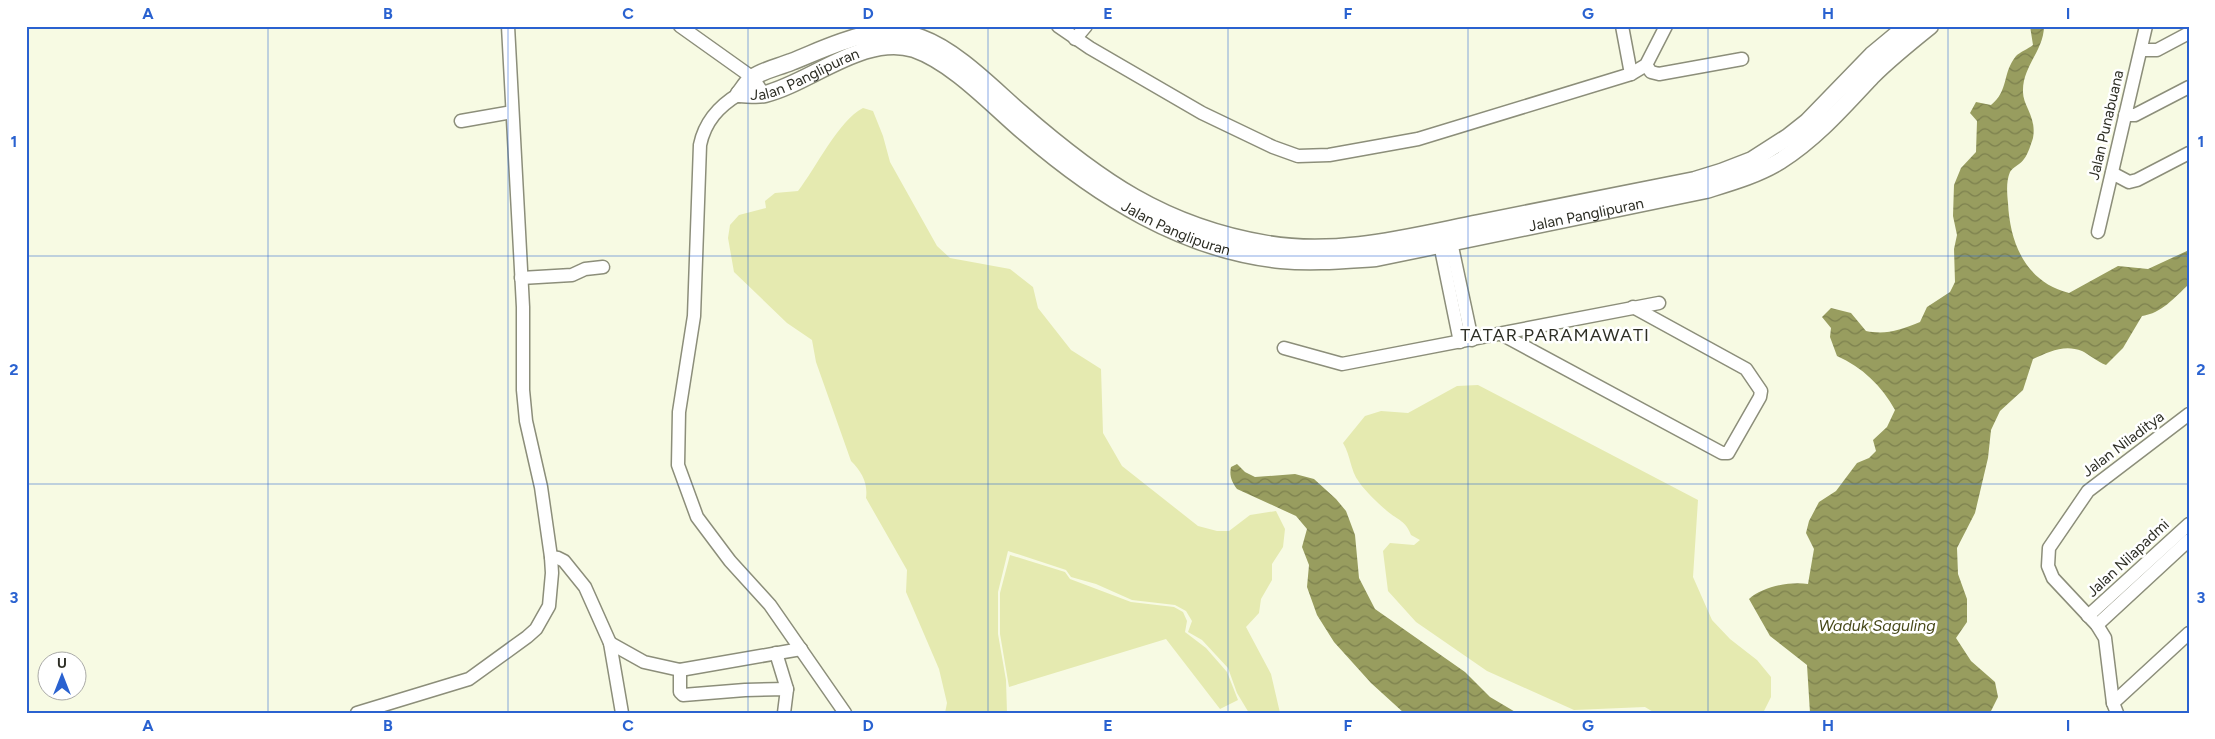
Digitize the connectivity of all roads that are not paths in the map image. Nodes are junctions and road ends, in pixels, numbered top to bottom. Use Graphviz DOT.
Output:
graph roads {
  1 [pos="508,26"];
  2 [pos="680,26"];
  3 [pos="1058,26"];
  4 [pos="1086,26"];
  5 [pos="1622,26"];
  6 [pos="1666,26"];
  7 [pos="1907,26"];
  8 [pos="1930,26"];
  9 [pos="2146,26"];
  10 [pos="2189,33"];
  11 [pos="1076,39"];
  12 [pos="2140,50"];
  13 [pos="1742,59"];
  14 [pos="1646,65"];
  15 [pos="1631,74"];
  16 [pos="753,78"];
  17 [pos="2189,88"];
  18 [pos="739,94"];
  19 [pos="764,95"];
  20 [pos="512,112"];
  21 [pos="2125,115"];
  22 [pos="461,121"];
  23 [pos="1054,150"];
  24 [pos="2189,153"];
  25 [pos="2112,173"];
  26 [pos="1590,207"];
  27 [pos="2098,232"];
  28 [pos="1445,243"];
  29 [pos="602,267"];
  30 [pos="522,278"];
  31 [pos="1659,302"];
  32 [pos="1633,307"];
  33 [pos="1501,334"];
  34 [pos="1466,341"];
  35 [pos="1284,348"];
  36 [pos="2189,414"];
  37 [pos="2189,524"];
  38 [pos="2189,540"];
  39 [pos="551,557"];
  40 [pos="2093,620"];
  41 [pos="2189,632"];
  42 [pos="610,643"];
  43 [pos="800,649"];
  44 [pos="776,653"];
  45 [pos="680,670"];
  46 [pos="787,689"];
  47 [pos="2115,708"];
  48 [pos="357,713"];
  49 [pos="622,713"];
  50 [pos="784,713"];
  51 [pos="845,713"];
  1 -- 20 [label="street"];
  2 -- 16 [label="street"];
  3 -- 11 [label="street"];
  4 -- 11 [label="street"];
  5 -- 15 [label="street"];
  6 -- 14 [label="street"];
  7 -- 26 [label="main road, Jalan Panglipuran"];
  8 -- 26 [label="main road, Jalan Panglipuran"];
  9 -- 12 [label="street, Jalan Punabuana"];
  10 -- 12 [label="street"];
  11 -- 15 [label="street"];
  12 -- 21 [label="street, Jalan Punabuana"];
  13 -- 14 [label="street"];
  14 -- 15 [label="street"];
  16 -- 18 [label="main road, Jalan Panglipuran"];
  16 -- 19 [label="street"];
  16 -- 23 [label="main road, Jalan Panglipuran"];
  17 -- 21 [label="street"];
  18 -- 19 [label="main road, Jalan Panglipuran"];
  18 -- 43 [label="street"];
  19 -- 23 [label="main road, Jalan Panglipuran"];
  20 -- 22 [label="street"];
  20 -- 30 [label="street"];
  21 -- 25 [label="street, Jalan Punabuana"];
  23 -- 26 [label="main road, Jalan Panglipuran"];
  23 -- 28 [label="main road, Jalan Panglipuran"];
  24 -- 25 [label="street"];
  25 -- 27 [label="street, Jalan Punabuana"];
  26 -- 28 [label="main road, Jalan Panglipuran"];
  28 -- 34 [label="street"];
  29 -- 30 [label="street"];
  30 -- 39 [label="street"];
  31 -- 32 [label="street"];
  32 -- 33 [label="street"];
  32 -- 33 [label="street"];
  33 -- 34 [label="street"];
  34 -- 35 [label="street"];
  36 -- 40 [label="street, Jalan Niladitya"];
  37 -- 40 [label="street, Jalan Nilapadmi"];
  38 -- 40 [label="street, Jalan Nilapadmi"];
  39 -- 42 [label="street"];
  39 -- 48 [label="street"];
  40 -- 47 [label="street, Jalan Niladitya"];
  41 -- 47 [label="street"];
  42 -- 45 [label="street"];
  42 -- 49 [label="street"];
  43 -- 44 [label="street"];
  43 -- 51 [label="street"];
  44 -- 45 [label="street"];
  44 -- 46 [label="street"];
  45 -- 46 [label="street"];
  46 -- 50 [label="street"];
}
